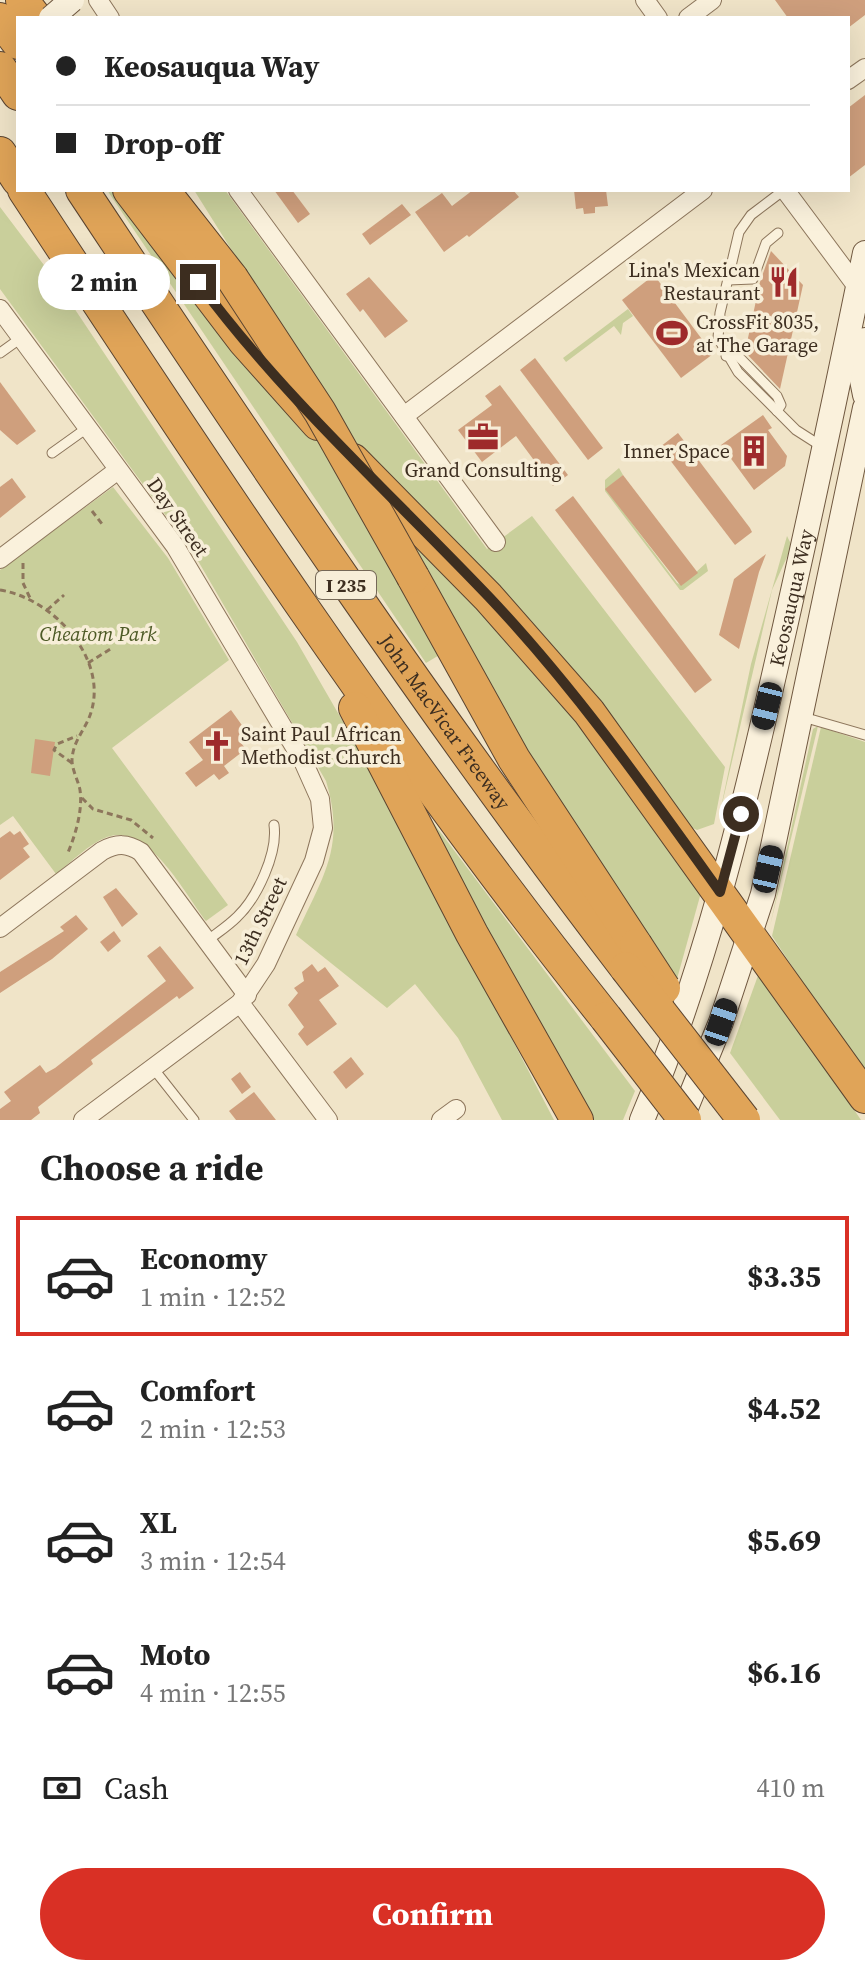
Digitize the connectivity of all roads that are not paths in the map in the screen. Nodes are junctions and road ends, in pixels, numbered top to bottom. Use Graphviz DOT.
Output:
graph roads {
  1 [pos="22,0"];
  2 [pos="72,0"];
  3 [pos="712,0"];
  4 [pos="34,16"];
  5 [pos="53,16"];
  6 [pos="691,16"];
  7 [pos="0,19"];
  8 [pos="16,42"];
  9 [pos="16,47"];
  10 [pos="0,65"];
  11 [pos="16,91"];
  12 [pos="0,153"];
  13 [pos="16,177"];
  14 [pos="0,191"];
  15 [pos="25,192"];
  16 [pos="83,192"];
  17 [pos="130,192"];
  18 [pos="165,192"];
  19 [pos="182,192"];
  20 [pos="239,192"];
  21 [pos="700,192"];
  22 [pos="782,192"];
  23 [pos="785,192"];
  24 [pos="778,233"];
  25 [pos="865,253"];
  26 [pos="230,276"];
  27 [pos="728,280"];
  28 [pos="861,295"];
  29 [pos="96,299"];
  30 [pos="0,309"];
  31 [pos="21,338"];
  32 [pos="865,340"];
  33 [pos="0,353"];
  34 [pos="865,395"];
  35 [pos="865,408"];
  36 [pos="404,416"];
  37 [pos="87,428"];
  38 [pos="824,447"];
  39 [pos="52,453"];
  40 [pos="118,470"];
  41 [pos="496,542"];
  42 [pos="0,559"];
  43 [pos="340,659"];
  44 [pos="803,716"];
  45 [pos="865,735"];
  46 [pos="303,761"];
  47 [pos="274,825"];
  48 [pos="720,892"];
  49 [pos="0,928"];
  50 [pos="751,934"];
  51 [pos="207,941"];
  52 [pos="631,957"];
  53 [pos="244,999"];
  54 [pos="153,1068"];
  55 [pos="865,1097"];
  56 [pos="574,1116"];
  57 [pos="83,1120"];
  58 [pos="194,1120"];
  59 [pos="328,1120"];
  60 [pos="642,1120"];
  61 [pos="683,1120"];
  62 [pos="744,1120"];
  1 -- 4 [label="highway"];
  2 -- 5 [label="main road, bridge"];
  3 -- 6 [label="street"];
  7 -- 8 [label="highway"];
  9 -- 10 [label="main road"];
  10 -- 11 [label="highway"];
  12 -- 13 [label="highway"];
  14 -- 29 [label="highway"];
  15 -- 29 [label="highway, I 235"];
  16 -- 52 [label="highway, John MacVicar Freeway / I 235"];
  17 -- 48 [label="highway"];
  18 -- 26 [label="highway"];
  19 -- 26 [label="highway"];
  20 -- 36 [label="street"];
  21 -- 36 [label="street"];
  22 -- 27 [label="lane"];
  23 -- 28 [label="street"];
  24 -- 27 [label="lane"];
  25 -- 28 [label="main road, Keosauqua Way"];
  26 -- 52 [label="highway, bridge"];
  27 -- 38 [label="lane"];
  28 -- 38 [label="main road, Keosauqua Way"];
  29 -- 43 [label="highway, I 235"];
  30 -- 31 [label="street, Day Street"];
  31 -- 33 [label="lane"];
  31 -- 37 [label="street, Day Street"];
  32 -- 34 [label="main road"];
  35 -- 44 [label="main road, Keosauqua Way"];
  36 -- 41 [label="street"];
  37 -- 39 [label="lane"];
  37 -- 40 [label="street, Day Street"];
  38 -- 48 [label="main road, Keosauqua Way"];
  40 -- 42 [label="street"];
  40 -- 46 [label="street, Day Street"];
  43 -- 56 [label="highway"];
  43 -- 61 [label="highway, I 235, bridge"];
  44 -- 45 [label="lane"];
  44 -- 50 [label="main road, Keosauqua Way"];
  46 -- 53 [label="street, 13th Street"];
  47 -- 51 [label="lane"];
  48 -- 50 [label="highway"];
  48 -- 60 [label="main road, Keosauqua Way"];
  49 -- 51 [label="street"];
  50 -- 55 [label="highway"];
  50 -- 61 [label="main road, Keosauqua Way"];
  51 -- 53 [label="street"];
  52 -- 62 [label="highway, bridge"];
  53 -- 54 [label="street, 13th Street"];
  53 -- 59 [label="street"];
  54 -- 57 [label="street, 13th Street"];
  54 -- 58 [label="lane"];
}
